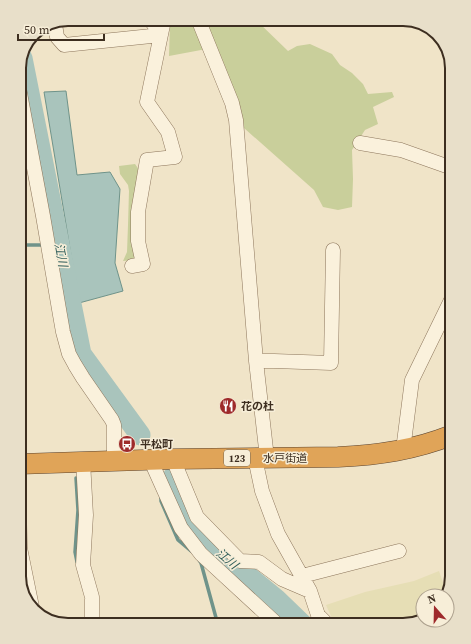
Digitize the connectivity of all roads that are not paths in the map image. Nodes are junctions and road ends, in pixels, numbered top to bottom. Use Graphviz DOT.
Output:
graph roads {
  1 [pos="155,26"];
  2 [pos="163,26"];
  3 [pos="201,26"];
  4 [pos="56,28"];
  5 [pos="161,35"];
  6 [pos="26,125"];
  7 [pos="360,143"];
  8 [pos="445,166"];
  9 [pos="333,250"];
  10 [pos="132,266"];
  11 [pos="445,312"];
  12 [pos="256,362"];
  13 [pos="445,437"];
  14 [pos="402,450"];
  15 [pos="261,458"];
  16 [pos="150,459"];
  17 [pos="173,459"];
  18 [pos="114,460"];
  19 [pos="83,461"];
  20 [pos="26,464"];
  21 [pos="400,551"];
  22 [pos="302,576"];
  23 [pos="26,578"];
  24 [pos="310,591"];
  25 [pos="29,592"];
  26 [pos="92,618"];
  27 [pos="270,618"];
  28 [pos="315,618"];
  1 -- 5 [label="street"];
  2 -- 5 [label="street"];
  3 -- 12 [label="street"];
  4 -- 5 [label="street"];
  5 -- 10 [label="street"];
  6 -- 18 [label="street"];
  7 -- 8 [label="street"];
  9 -- 12 [label="street"];
  11 -- 14 [label="street"];
  12 -- 15 [label="street"];
  13 -- 14 [label="highway, 水戸街道 / 123"];
  14 -- 15 [label="highway, 水戸街道 / 123"];
  15 -- 17 [label="highway, 水戸街道 / 123"];
  15 -- 22 [label="street"];
  16 -- 17 [label="highway, 水戸街道 / 123"];
  16 -- 18 [label="highway, 水戸街道 / 123"];
  16 -- 27 [label="street"];
  17 -- 24 [label="street"];
  18 -- 19 [label="highway, 水戸街道 / 123"];
  19 -- 20 [label="highway, 水戸街道 / 123"];
  19 -- 26 [label="street"];
  21 -- 22 [label="street"];
  22 -- 24 [label="street"];
  23 -- 25 [label="street"];
  24 -- 28 [label="street"];
}
